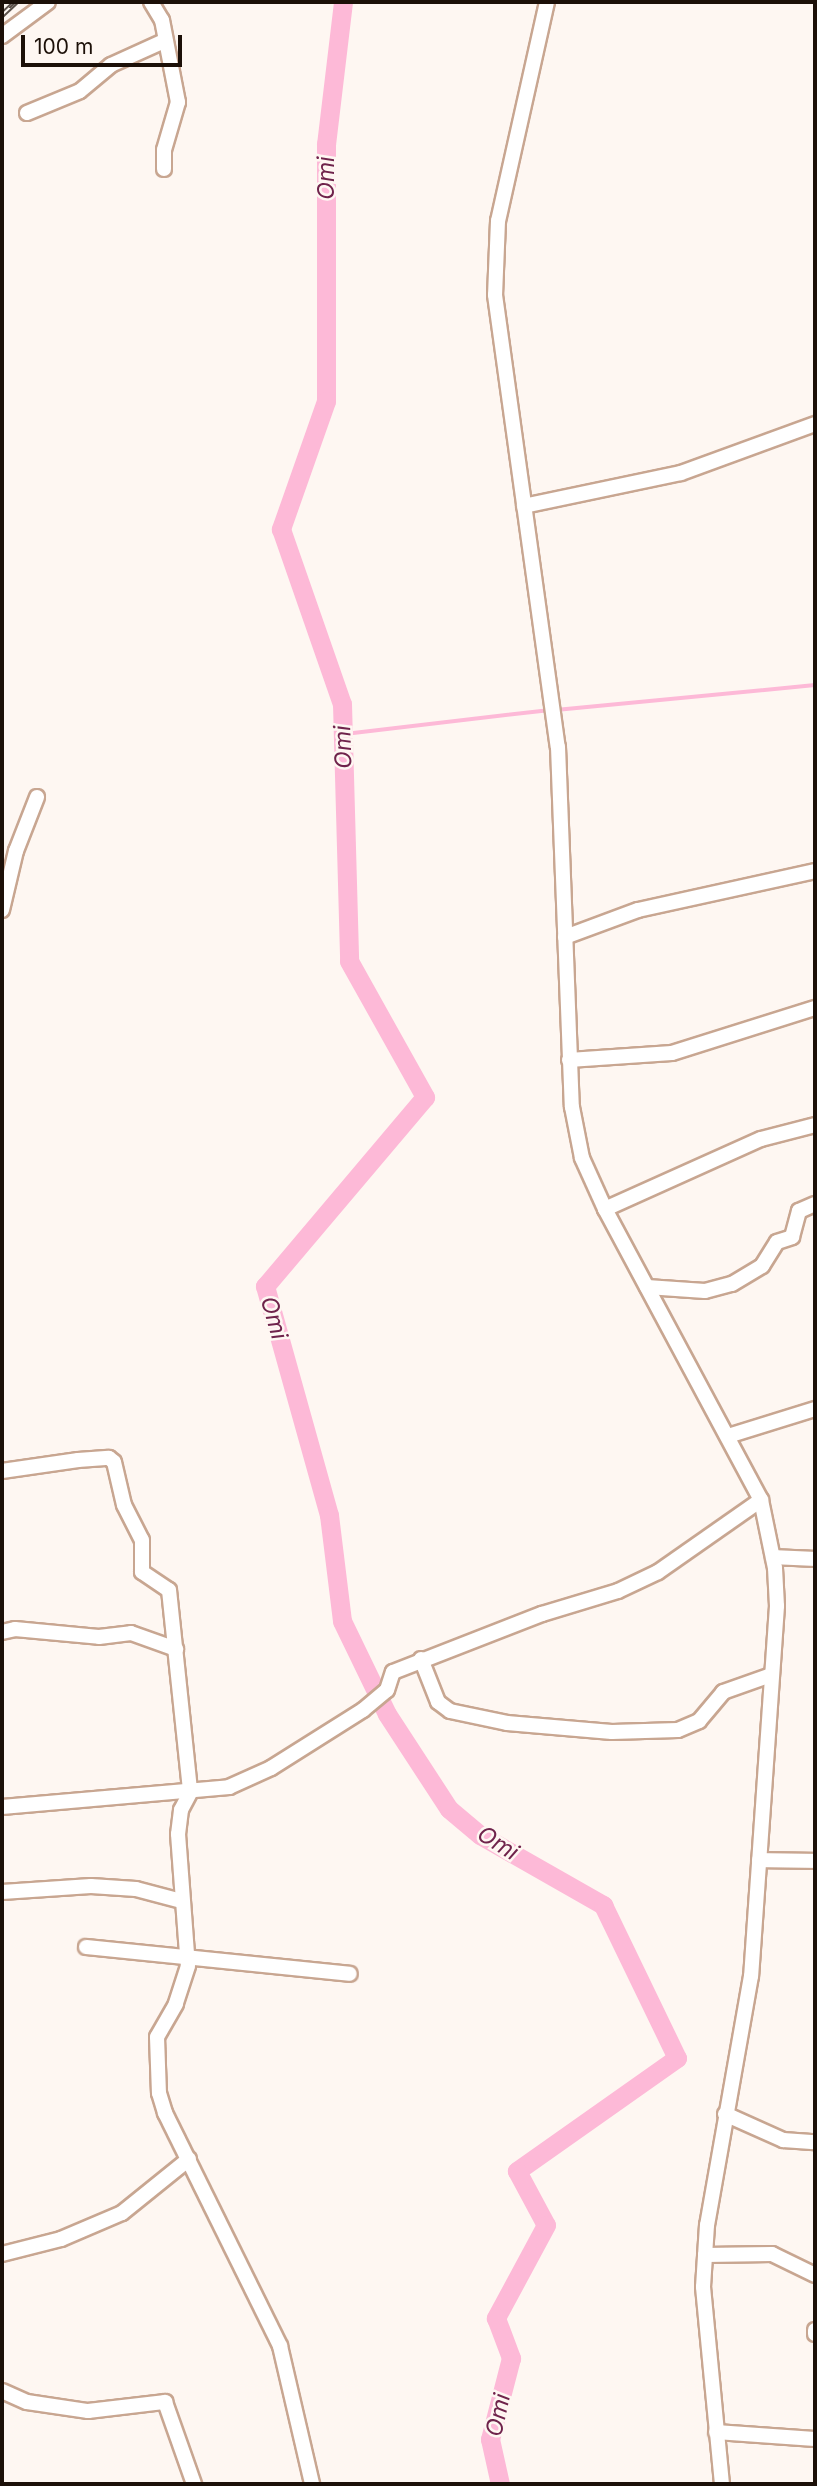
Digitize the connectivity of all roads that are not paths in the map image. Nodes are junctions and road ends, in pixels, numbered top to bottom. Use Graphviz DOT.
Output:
graph roads {
  1 [pos="48,2"];
  2 [pos="151,2"];
  3 [pos="547,2"];
  4 [pos="2,36"];
  5 [pos="164,41"];
  6 [pos="27,113"];
  7 [pos="164,169"];
  8 [pos="815,424"];
  9 [pos="524,506"];
  10 [pos="37,797"];
  11 [pos="815,871"];
  12 [pos="2,910"];
  13 [pos="565,937"];
  14 [pos="815,1008"];
  15 [pos="569,1060"];
  16 [pos="815,1125"];
  17 [pos="815,1204"];
  18 [pos="605,1209"];
  19 [pos="647,1287"];
  20 [pos="815,1409"];
  21 [pos="730,1436"];
  22 [pos="2,1471"];
  23 [pos="761,1500"];
  24 [pos="774,1557"];
  25 [pos="815,1559"];
  26 [pos="2,1632"];
  27 [pos="176,1649"];
  28 [pos="421,1659"];
  29 [pos="771,1675"];
  30 [pos="190,1791"];
  31 [pos="2,1807"];
  32 [pos="759,1860"];
  33 [pos="815,1861"];
  34 [pos="2,1892"];
  35 [pos="181,1901"];
  36 [pos="86,1947"];
  37 [pos="188,1957"];
  38 [pos="349,1975"];
  39 [pos="725,2114"];
  40 [pos="815,2142"];
  41 [pos="189,2160"];
  42 [pos="2,2255"];
  43 [pos="705,2255"];
  44 [pos="815,2274"];
  45 [pos="2,2391"];
  46 [pos="716,2432"];
  47 [pos="815,2439"];
  48 [pos="194,2484"];
  49 [pos="312,2484"];
  50 [pos="722,2484"];
  1 -- 4 [label="street"];
  2 -- 5 [label="street"];
  3 -- 9 [label="street"];
  5 -- 6 [label="street"];
  5 -- 7 [label="street"];
  8 -- 9 [label="street"];
  9 -- 13 [label="street"];
  10 -- 12 [label="street"];
  11 -- 13 [label="street"];
  13 -- 15 [label="street"];
  14 -- 15 [label="street"];
  15 -- 18 [label="street"];
  16 -- 18 [label="street"];
  17 -- 19 [label="street"];
  18 -- 19 [label="street"];
  19 -- 21 [label="street"];
  20 -- 21 [label="street"];
  21 -- 23 [label="street"];
  22 -- 27 [label="street"];
  23 -- 24 [label="street"];
  23 -- 28 [label="street"];
  24 -- 25 [label="street"];
  24 -- 29 [label="street"];
  26 -- 27 [label="street"];
  27 -- 30 [label="street"];
  28 -- 29 [label="street"];
  28 -- 30 [label="street"];
  29 -- 32 [label="street"];
  30 -- 31 [label="street"];
  30 -- 35 [label="street"];
  32 -- 33 [label="street"];
  32 -- 39 [label="street"];
  34 -- 35 [label="street"];
  35 -- 37 [label="street"];
  36 -- 37 [label="street"];
  37 -- 38 [label="street"];
  37 -- 41 [label="street"];
  39 -- 40 [label="street"];
  39 -- 43 [label="street"];
  41 -- 42 [label="street"];
  41 -- 49 [label="street"];
  43 -- 44 [label="street"];
  43 -- 46 [label="street"];
  45 -- 48 [label="street"];
  46 -- 47 [label="street"];
  46 -- 50 [label="street"];
}
